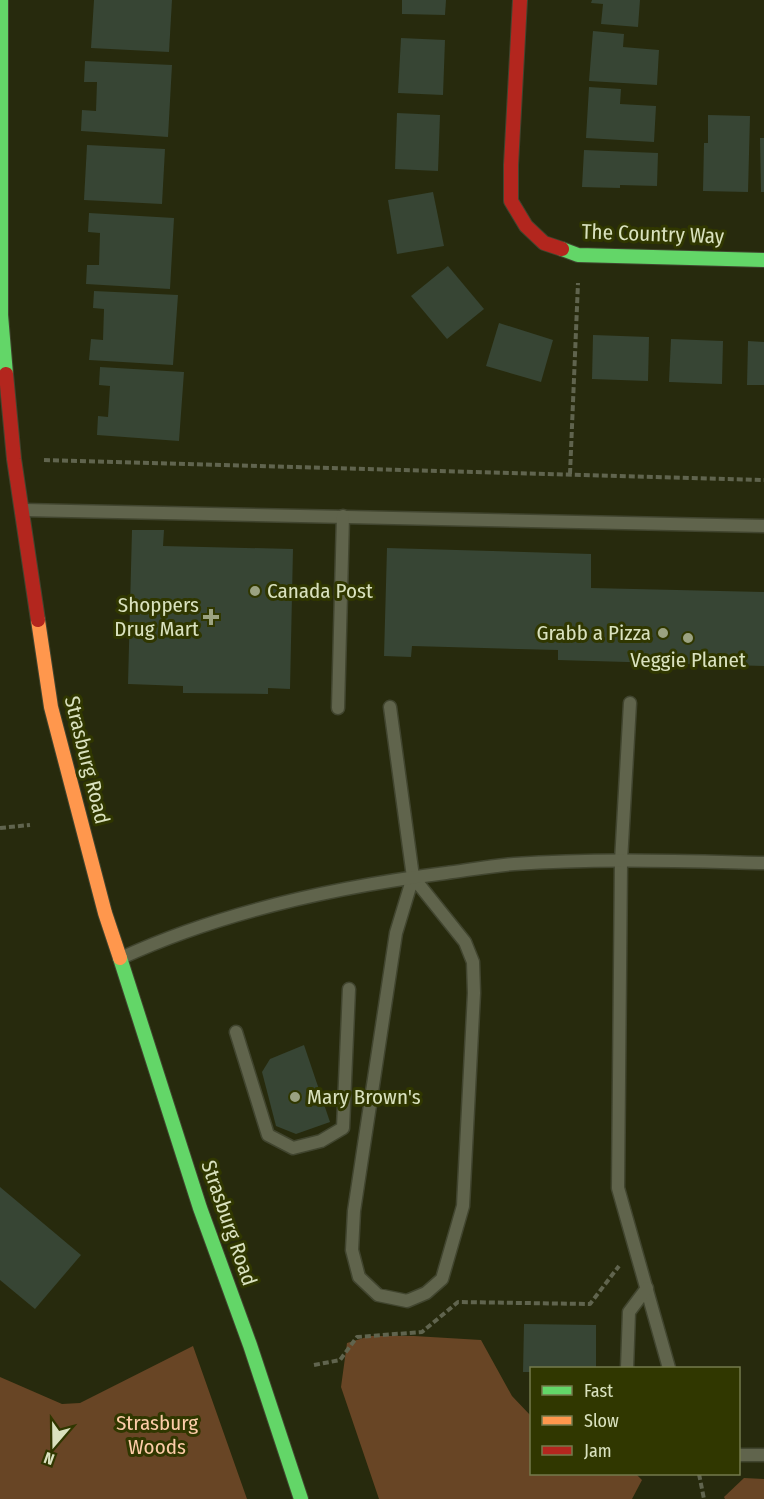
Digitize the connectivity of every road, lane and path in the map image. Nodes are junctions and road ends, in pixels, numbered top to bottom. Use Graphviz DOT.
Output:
graph roads {
  1 [pos="1,0"];
  2 [pos="520,0"];
  3 [pos="578,255"];
  4 [pos="764,260"];
  5 [pos="14,459"];
  6 [pos="570,474"];
  7 [pos="764,480"];
  8 [pos="20,510"];
  9 [pos="343,516"];
  10 [pos="764,526"];
  11 [pos="630,704"];
  12 [pos="390,707"];
  13 [pos="338,708"];
  14 [pos="30,825"];
  15 [pos="0,828"];
  16 [pos="621,861"];
  17 [pos="764,863"];
  18 [pos="413,877"];
  19 [pos="120,959"];
  20 [pos="349,989"];
  21 [pos="236,1032"];
  22 [pos="622,1263"];
  23 [pos="646,1288"];
  24 [pos="314,1365"];
  25 [pos="627,1367"];
  26 [pos="669,1367"];
  27 [pos="740,1455"];
  28 [pos="764,1455"];
  29 [pos="699,1475"];
  30 [pos="301,1499"];
  31 [pos="704,1499"];
  1 -- 5 [label="street, Strasburg Road"];
  2 -- 3 [label="street, The Country Way"];
  3 -- 4 [label="street, The Country Way"];
  3 -- 6 [label="path"];
  5 -- 6 [label="path"];
  5 -- 8 [label="street, Strasburg Road"];
  6 -- 7 [label="path"];
  8 -- 9 [label="lane"];
  8 -- 19 [label="street, Strasburg Road"];
  9 -- 10 [label="lane"];
  9 -- 13 [label="lane"];
  11 -- 16 [label="lane"];
  12 -- 18 [label="lane"];
  14 -- 15 [label="path"];
  16 -- 17 [label="lane"];
  16 -- 18 [label="lane"];
  16 -- 23 [label="lane"];
  18 -- 18 [label="lane"];
  18 -- 19 [label="lane"];
  19 -- 30 [label="street, Strasburg Road"];
  20 -- 21 [label="lane"];
  22 -- 24 [label="path"];
  23 -- 25 [label="lane"];
  23 -- 26 [label="lane"];
  27 -- 28 [label="lane"];
  29 -- 31 [label="path"];
}
